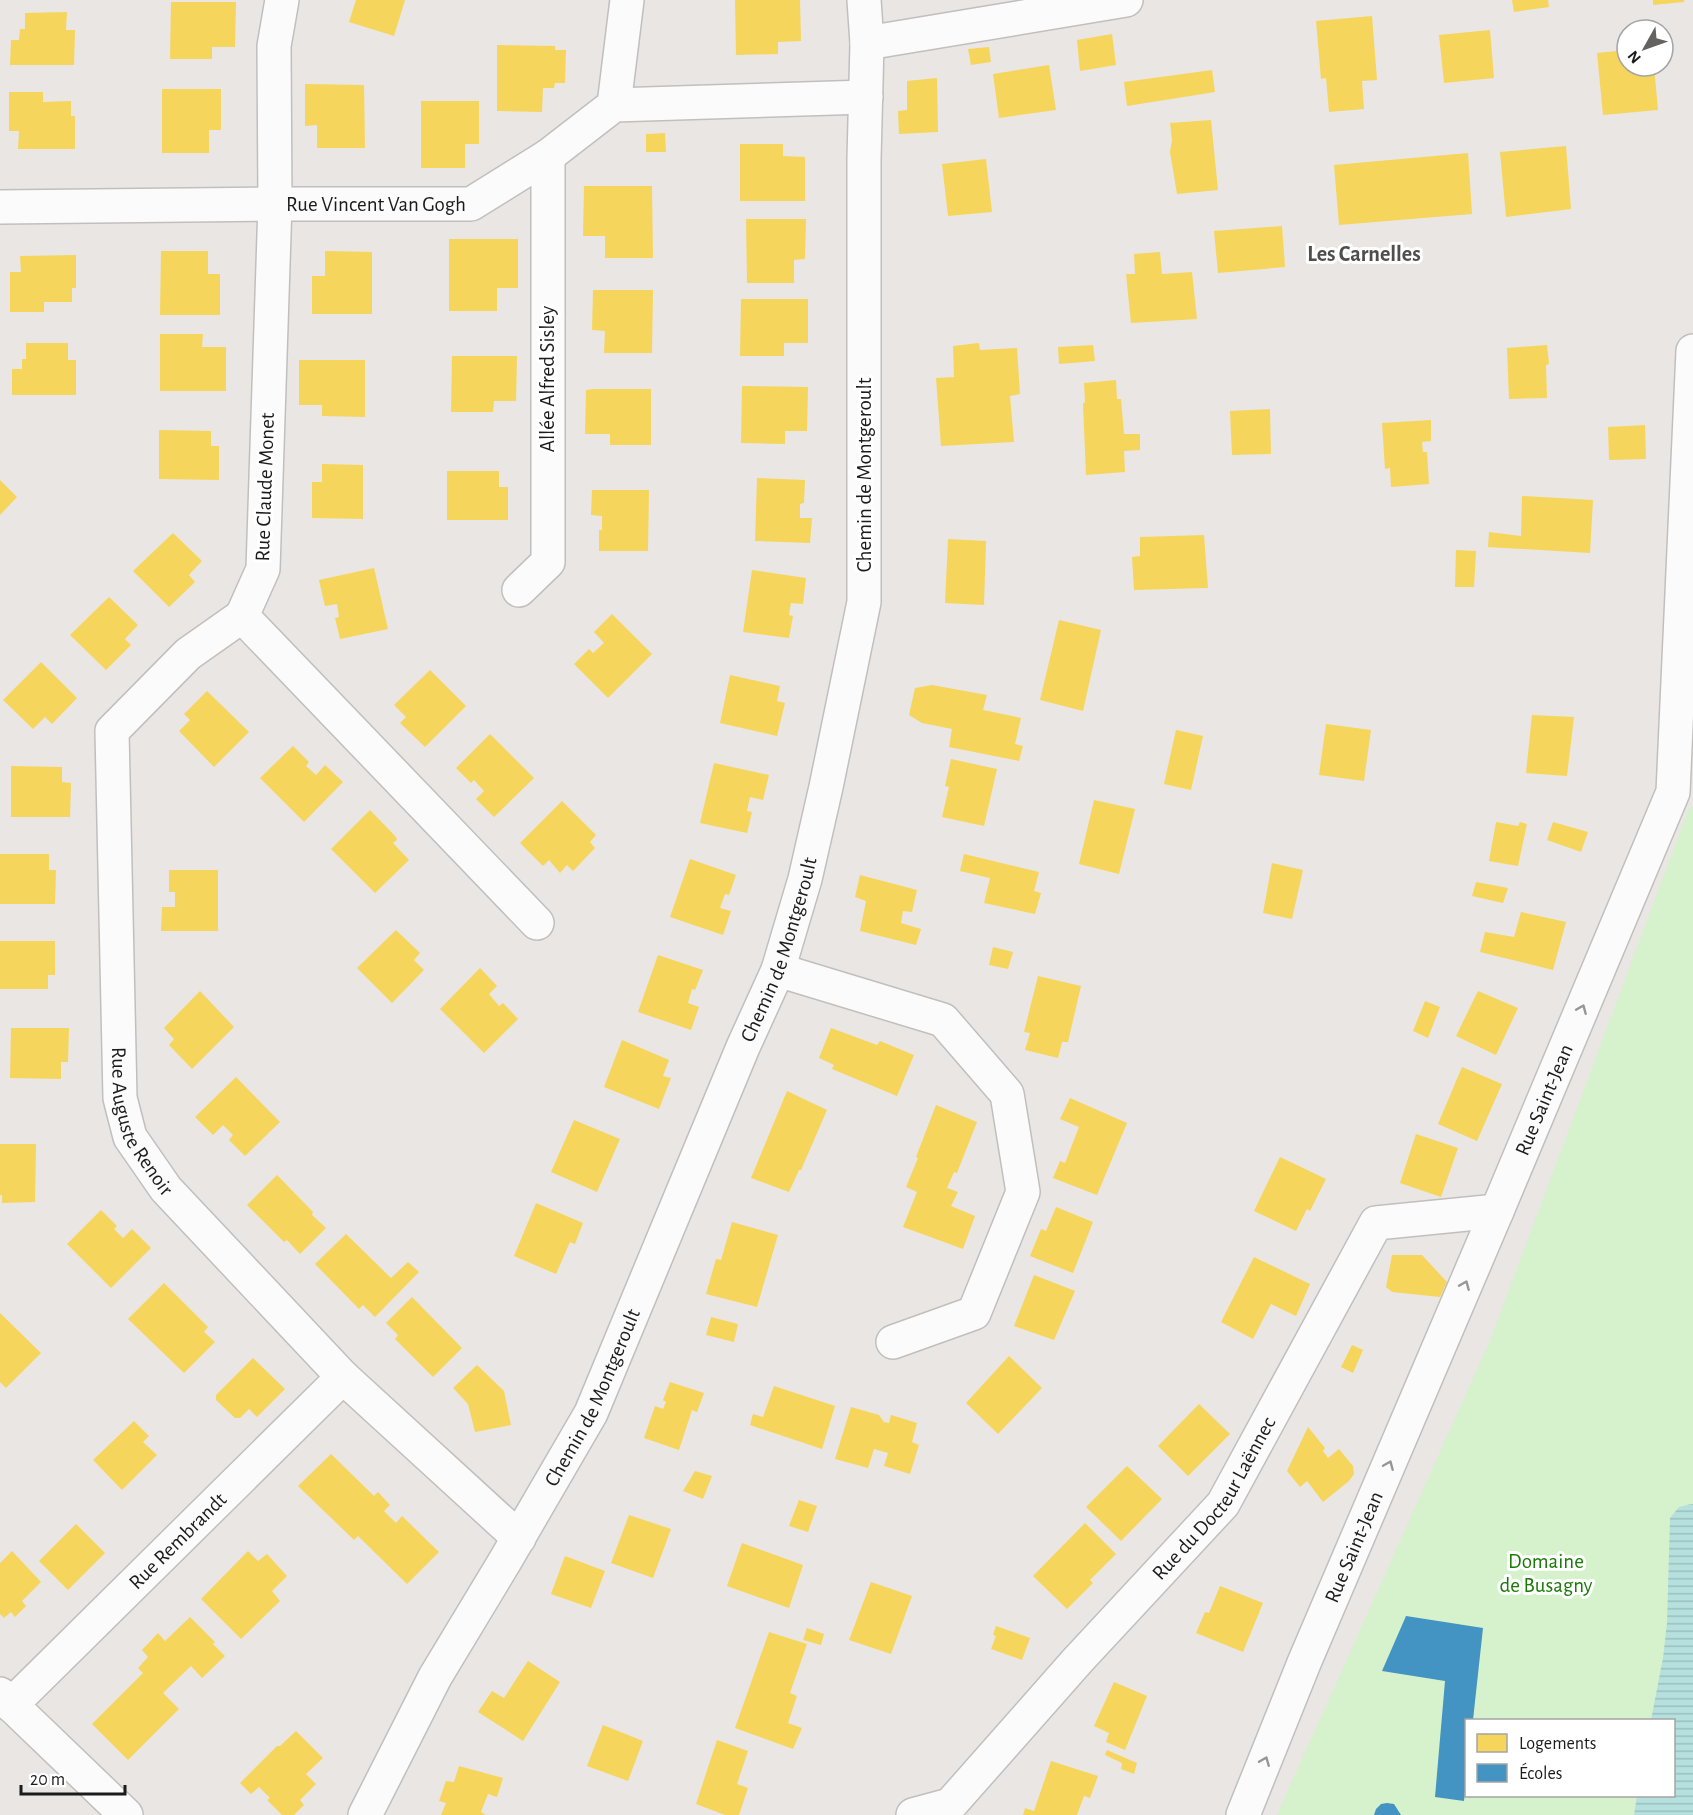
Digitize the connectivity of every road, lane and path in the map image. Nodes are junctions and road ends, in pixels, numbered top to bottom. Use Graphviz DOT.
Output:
graph roads {
  1 [pos="282,0"];
  2 [pos="627,0"];
  3 [pos="864,0"];
  4 [pos="1126,0"];
  5 [pos="867,43"];
  6 [pos="866,97"];
  7 [pos="614,105"];
  8 [pos="548,156"];
  9 [pos="275,204"];
  10 [pos="0,207"];
  11 [pos="1693,351"];
  12 [pos="519,590"];
  13 [pos="242,616"];
  14 [pos="537,923"];
  15 [pos="778,970"];
  16 [pos="1497,1211"];
  17 [pos="893,1342"];
  18 [pos="343,1377"];
  19 [pos="519,1538"];
  20 [pos="5,1699"];
  21 [pos="126,1815"];
  22 [pos="365,1815"];
  23 [pos="913,1815"];
  24 [pos="1243,1815"];
  1 -- 9 [label="street, Rue Claude Monet"];
  2 -- 7 [label="street"];
  3 -- 5 [label="street, Chemin de Montgeroult"];
  4 -- 5 [label="street"];
  5 -- 6 [label="street, Chemin de Montgeroult"];
  6 -- 7 [label="street"];
  6 -- 15 [label="street, Chemin de Montgeroult"];
  7 -- 8 [label="street, Rue Vincent Van Gogh"];
  8 -- 9 [label="street, Rue Vincent Van Gogh"];
  8 -- 12 [label="street, Allée Alfred Sisley"];
  9 -- 10 [label="street, Rue Vincent Van Gogh"];
  9 -- 13 [label="street, Rue Claude Monet"];
  16 -- 11 [label="street, Rue Saint-Jean, one-way"];
  13 -- 14 [label="street"];
  13 -- 18 [label="street, Rue Auguste Renoir"];
  15 -- 17 [label="street"];
  15 -- 19 [label="street, Chemin de Montgeroult"];
  16 -- 23 [label="street, Rue du Docteur Laënnec"];
  24 -- 16 [label="street, Rue Saint-Jean, one-way"];
  18 -- 19 [label="street, Rue Auguste Renoir"];
  18 -- 20 [label="street, Rue Rembrandt"];
  19 -- 22 [label="street, Chemin de Montgeroult"];
  20 -- 21 [label="street"];
}
